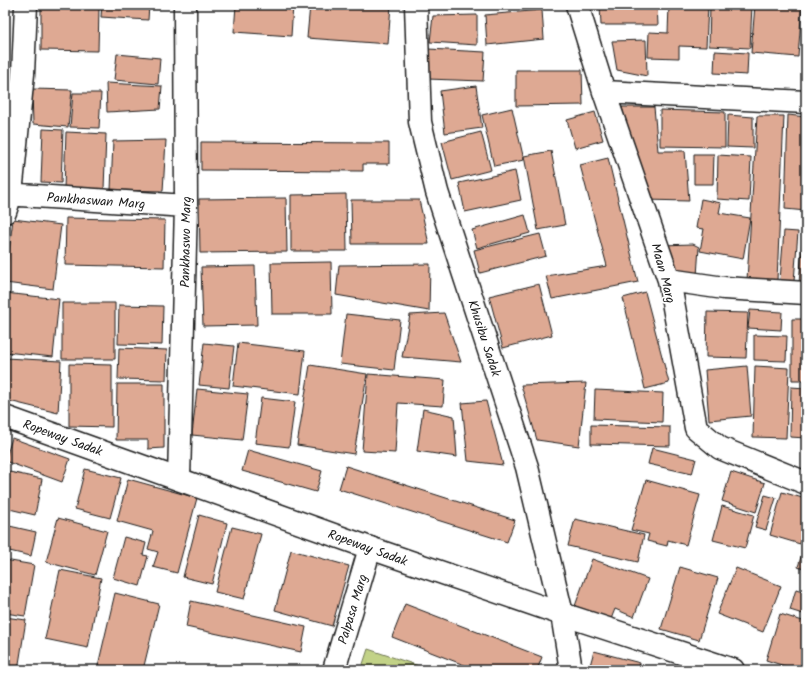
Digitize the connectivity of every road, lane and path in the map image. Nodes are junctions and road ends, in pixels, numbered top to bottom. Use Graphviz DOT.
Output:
graph roads {
  1 [pos="26,5"];
  2 [pos="185,5"];
  3 [pos="416,5"];
  4 [pos="577,5"];
  5 [pos="604,92"];
  6 [pos="806,102"];
  7 [pos="7,200"];
  8 [pos="186,206"];
  9 [pos="669,280"];
  10 [pos="806,293"];
  11 [pos="5,417"];
  12 [pos="179,479"];
  13 [pos="806,483"];
  14 [pos="370,548"];
  15 [pos="562,614"];
  16 [pos="334,670"];
  17 [pos="571,670"];
  18 [pos="734,670"];
  1 -- 7 [label="street"];
  2 -- 8 [label="street, Pankhaswo Marg"];
  3 -- 15 [label="street, Khusibu Sadak"];
  4 -- 5 [label="street, Maan Marg"];
  5 -- 6 [label="street"];
  5 -- 9 [label="street, Maan Marg"];
  7 -- 8 [label="street, Pankhaswan Marg"];
  8 -- 12 [label="street, Pankhaswo Marg"];
  9 -- 10 [label="street"];
  9 -- 13 [label="street, Maan Marg"];
  11 -- 12 [label="street, Ropeway Sadak"];
  12 -- 14 [label="street, Ropeway Sadak"];
  14 -- 15 [label="street, Ropeway Sadak"];
  14 -- 16 [label="street, Palpasa Marg"];
  15 -- 17 [label="street, Khusibu Sadak"];
  15 -- 18 [label="street, Ropeway Sadak"];
}
